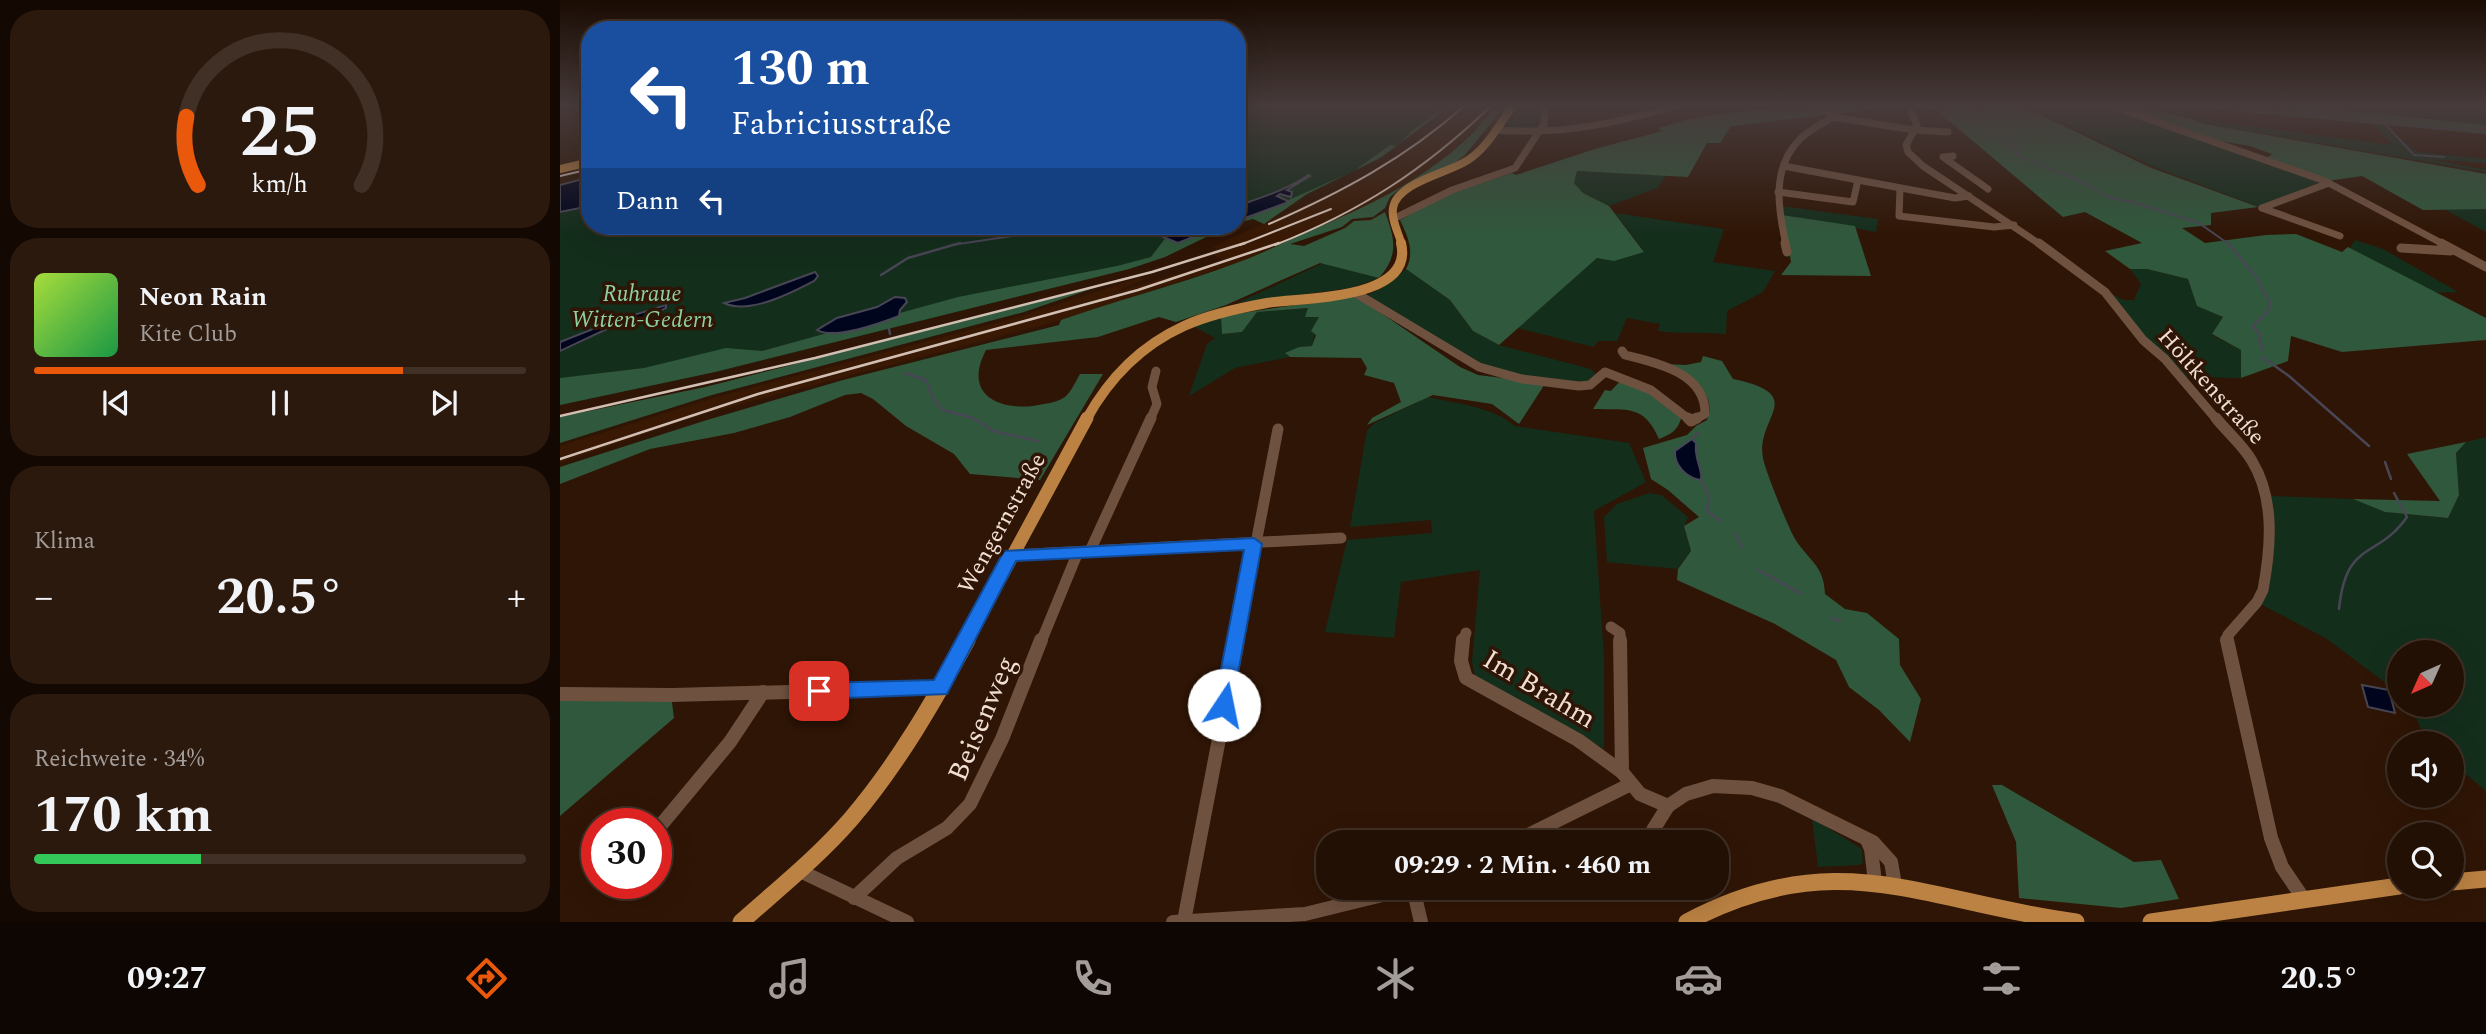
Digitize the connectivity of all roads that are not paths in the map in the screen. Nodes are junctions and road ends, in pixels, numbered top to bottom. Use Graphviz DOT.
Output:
graph roads {
  1 [pos="1478,149"];
  2 [pos="1527,149"];
  3 [pos="1792,149"];
  4 [pos="1907,149"];
  5 [pos="2233,149"];
  6 [pos="1953,156"];
  7 [pos="581,164"];
  8 [pos="1784,166"];
  9 [pos="560,169"];
  10 [pos="1858,180"];
  11 [pos="2329,183"];
  12 [pos="1900,189"];
  13 [pos="1778,192"];
  14 [pos="1966,194"];
  15 [pos="1395,218"];
  16 [pos="2014,225"];
  17 [pos="2340,236"];
  18 [pos="2401,248"];
  19 [pos="2457,251"];
  20 [pos="1787,252"];
  21 [pos="2486,267"];
  22 [pos="1390,278"];
  23 [pos="1354,292"];
  24 [pos="1622,351"];
  25 [pos="1156,371"];
  26 [pos="1278,429"];
  27 [pos="1341,538"];
  28 [pos="1254,544"];
  29 [pos="1084,551"];
  30 [pos="1011,555"];
  31 [pos="1611,627"];
  32 [pos="1466,633"];
  33 [pos="940,688"];
  34 [pos="763,692"];
  35 [pos="560,694"];
  36 [pos="1625,778"];
  37 [pos="1668,806"];
  38 [pos="672,814"];
  39 [pos="1535,830"];
  40 [pos="1653,830"];
  41 [pos="1866,838"];
  42 [pos="800,871"];
  43 [pos="2486,879"];
  44 [pos="2464,881"];
  45 [pos="1875,882"];
  46 [pos="1895,886"];
  47 [pos="2387,888"];
  48 [pos="854,898"];
  49 [pos="2303,898"];
  50 [pos="1369,900"];
  51 [pos="1416,900"];
  52 [pos="1184,921"];
  53 [pos="741,922"];
  54 [pos="907,922"];
  55 [pos="1173,922"];
  56 [pos="1421,922"];
  57 [pos="1687,922"];
  58 [pos="2076,922"];
  59 [pos="2151,922"];
  1 -- 15 [label="main road"];
  2 -- 15 [label="street"];
  3 -- 8 [label="street"];
  4 -- 14 [label="street, Höltkenstraße"];
  5 -- 11 [label="street"];
  6 -- 14 [label="street"];
  7 -- 9 [label="main road"];
  8 -- 10 [label="street"];
  8 -- 13 [label="street"];
  10 -- 12 [label="street"];
  10 -- 13 [label="street"];
  11 -- 17 [label="street"];
  11 -- 19 [label="street"];
  12 -- 14 [label="street"];
  12 -- 16 [label="street"];
  13 -- 20 [label="street"];
  14 -- 16 [label="street, Höltkenstraße"];
  15 -- 22 [label="main road"];
  16 -- 49 [label="street, Höltkenstraße"];
  18 -- 19 [label="street"];
  19 -- 21 [label="street"];
  22 -- 23 [label="main road, Wengernstraße"];
  23 -- 24 [label="street"];
  23 -- 30 [label="main road, Wengernstraße"];
  25 -- 29 [label="street, Beisenweg"];
  26 -- 28 [label="street"];
  27 -- 28 [label="street"];
  28 -- 29 [label="street"];
  28 -- 52 [label="street"];
  29 -- 30 [label="street"];
  29 -- 48 [label="street, Beisenweg"];
  30 -- 33 [label="main road, Wengernstraße"];
  31 -- 36 [label="street"];
  32 -- 36 [label="street, Im Brahm"];
  33 -- 34 [label="street"];
  33 -- 42 [label="main road, Wengernstraße"];
  34 -- 35 [label="street"];
  34 -- 38 [label="street"];
  36 -- 37 [label="street"];
  36 -- 39 [label="street"];
  37 -- 40 [label="street"];
  37 -- 41 [label="street"];
  41 -- 45 [label="street"];
  41 -- 46 [label="street"];
  42 -- 48 [label="street"];
  42 -- 53 [label="main road, Wengernstraße"];
  43 -- 44 [label="main road"];
  45 -- 46 [label="main road"];
  45 -- 57 [label="main road"];
  46 -- 58 [label="main road"];
  47 -- 49 [label="main road"];
  48 -- 54 [label="street"];
  49 -- 59 [label="main road"];
  50 -- 52 [label="street"];
  51 -- 56 [label="street"];
  52 -- 55 [label="street"];
}
